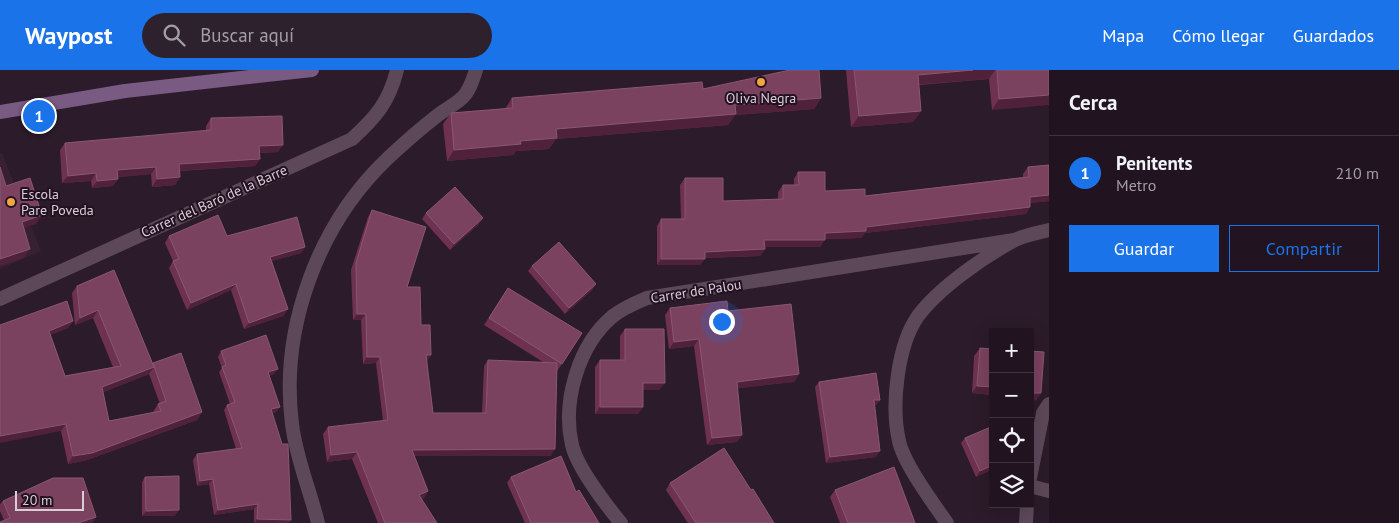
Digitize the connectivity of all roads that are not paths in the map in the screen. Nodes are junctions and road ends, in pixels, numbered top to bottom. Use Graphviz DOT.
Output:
graph roads {
  1 [pos="312,70"];
  2 [pos="397,70"];
  3 [pos="476,70"];
  4 [pos="0,112"];
  5 [pos="1049,230"];
  6 [pos="1014,240"];
  7 [pos="0,299"];
  8 [pos="1049,404"];
  9 [pos="1033,463"];
  10 [pos="1034,487"];
  11 [pos="1049,491"];
  12 [pos="1027,508"];
  13 [pos="318,523"];
  14 [pos="621,523"];
  15 [pos="947,523"];
  16 [pos="1026,523"];
  1 -- 4 [label="main road"];
  2 -- 7 [label="street, Carrer del Baró de la Barre"];
  3 -- 13 [label="street"];
  5 -- 6 [label="street"];
  6 -- 14 [label="street, Carrer de Palou"];
  6 -- 15 [label="street"];
  8 -- 9 [label="street"];
  10 -- 11 [label="street"];
  12 -- 16 [label="street"];
}
